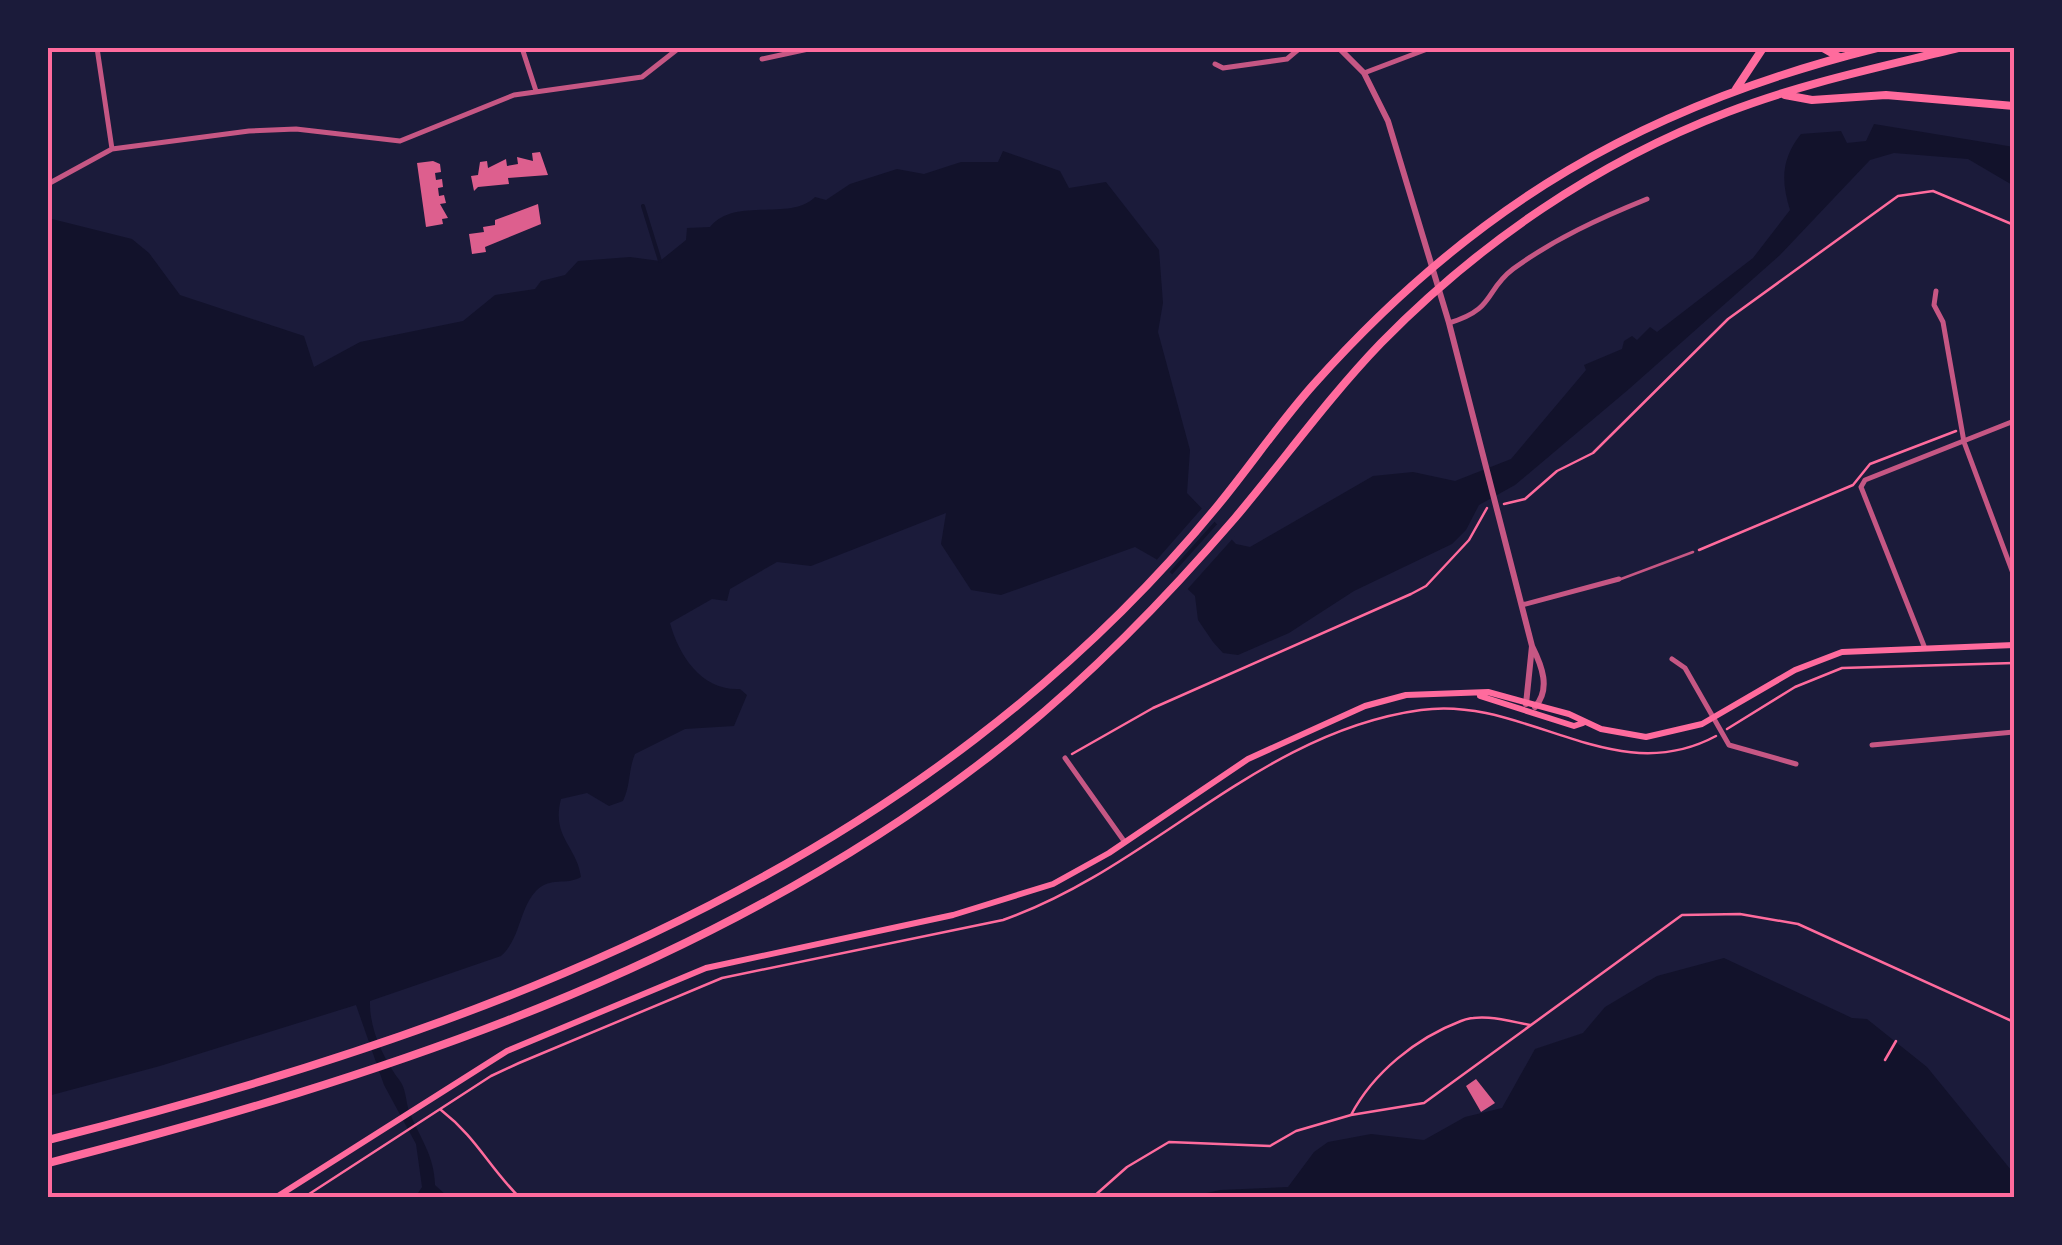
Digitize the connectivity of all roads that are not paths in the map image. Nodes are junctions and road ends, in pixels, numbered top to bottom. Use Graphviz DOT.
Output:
graph roads {
  1 [pos="97,48"];
  2 [pos="522,48"];
  3 [pos="679,48"];
  4 [pos="812,48"];
  5 [pos="1300,48"];
  6 [pos="1339,48"];
  7 [pos="1430,48"];
  8 [pos="1763,48"];
  9 [pos="1823,48"];
  10 [pos="1877,48"];
  11 [pos="1958,48"];
  12 [pos="1838,57"];
  13 [pos="762,59"];
  14 [pos="1215,64"];
  15 [pos="1364,73"];
  16 [pos="1736,89"];
  17 [pos="536,92"];
  18 [pos="1780,94"];
  19 [pos="2014,106"];
  20 [pos="112,149"];
  21 [pos="48,184"];
  22 [pos="1646,199"];
  23 [pos="1936,291"];
  24 [pos="1449,323"];
  25 [pos="2014,421"];
  26 [pos="1964,442"];
  27 [pos="1693,552"];
  28 [pos="2014,576"];
  29 [pos="1619,579"];
  30 [pos="1522,605"];
  31 [pos="2014,644"];
  32 [pos="1532,646"];
  33 [pos="1924,646"];
  34 [pos="1672,658"];
  35 [pos="1480,696"];
  36 [pos="1525,701"];
  37 [pos="1540,704"];
  38 [pos="1529,709"];
  39 [pos="1713,718"];
  40 [pos="1583,723"];
  41 [pos="2014,732"];
  42 [pos="1872,745"];
  43 [pos="1066,758"];
  44 [pos="1796,764"];
  45 [pos="1124,841"];
  46 [pos="48,1140"];
  47 [pos="48,1163"];
  48 [pos="275,1198"];
  1 -- 20 [label="street"];
  2 -- 17 [label="street"];
  3 -- 17 [label="street"];
  4 -- 13 [label="street"];
  5 -- 14 [label="street"];
  6 -- 15 [label="street"];
  7 -- 15 [label="street"];
  8 -- 16 [label="highway"];
  9 -- 12 [label="highway"];
  10 -- 12 [label="highway"];
  11 -- 18 [label="highway"];
  12 -- 16 [label="highway"];
  15 -- 24 [label="street"];
  16 -- 46 [label="highway"];
  17 -- 20 [label="street"];
  18 -- 19 [label="highway"];
  18 -- 47 [label="highway"];
  20 -- 21 [label="street"];
  22 -- 24 [label="street"];
  23 -- 26 [label="street"];
  24 -- 30 [label="street"];
  25 -- 26 [label="street"];
  26 -- 28 [label="street"];
  26 -- 33 [label="street"];
  27 -- 29 [label="lane"];
  29 -- 30 [label="street"];
  30 -- 32 [label="street"];
  31 -- 33 [label="main road"];
  32 -- 36 [label="street"];
  32 -- 37 [label="street"];
  33 -- 39 [label="main road"];
  34 -- 39 [label="street"];
  35 -- 36 [label="main road"];
  35 -- 38 [label="main road"];
  35 -- 45 [label="main road"];
  36 -- 37 [label="main road"];
  36 -- 38 [label="street"];
  37 -- 38 [label="street"];
  37 -- 40 [label="main road"];
  38 -- 40 [label="main road"];
  39 -- 40 [label="main road"];
  39 -- 44 [label="street"];
  41 -- 42 [label="street"];
  43 -- 45 [label="street"];
  45 -- 48 [label="main road"];
}
